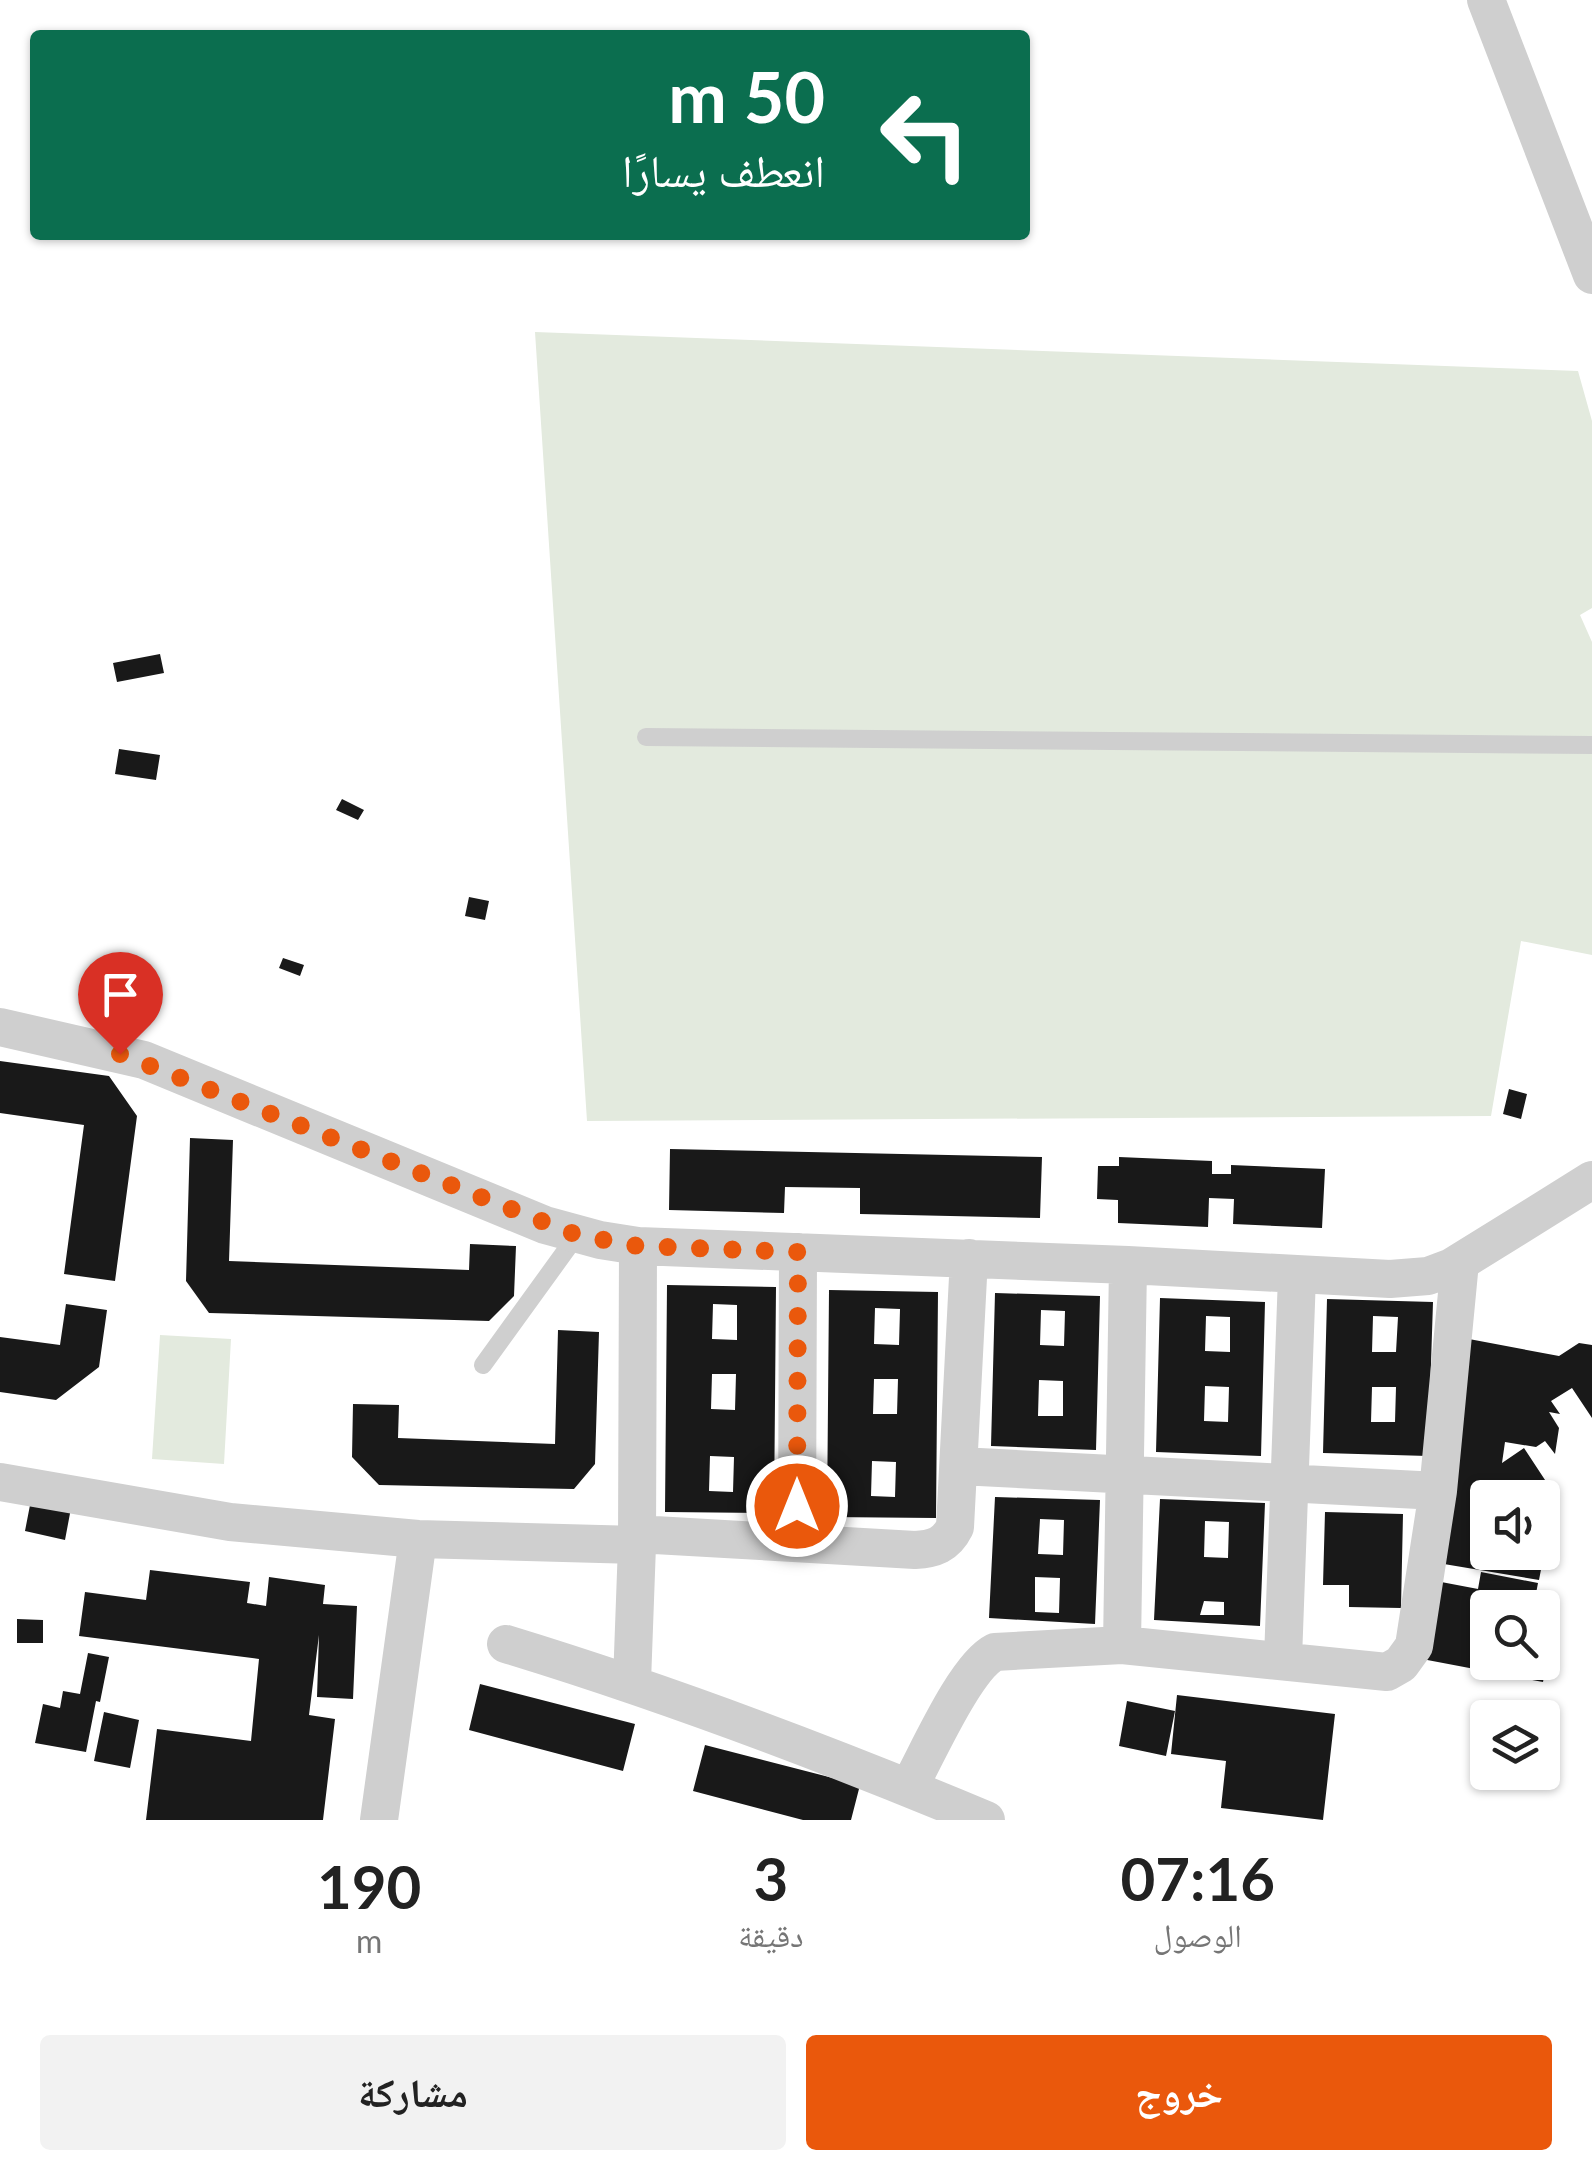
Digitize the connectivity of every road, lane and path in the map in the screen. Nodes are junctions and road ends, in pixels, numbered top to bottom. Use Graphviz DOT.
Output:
graph roads {
  1 [pos="1486,0"];
  2 [pos="1592,275"];
  3 [pos="646,737"];
  4 [pos="1592,744"];
  5 [pos="0,1027"];
  6 [pos="1592,1180"];
  7 [pos="577,1235"];
  8 [pos="638,1246"];
  9 [pos="798,1252"];
  10 [pos="969,1258"];
  11 [pos="1460,1262"];
  12 [pos="1128,1264"];
  13 [pos="1297,1276"];
  14 [pos="483,1365"];
  15 [pos="960,1466"];
  16 [pos="1126,1475"];
  17 [pos="1290,1481"];
  18 [pos="0,1482"];
  19 [pos="1438,1491"];
  20 [pos="418,1539"];
  21 [pos="637,1539"];
  22 [pos="797,1542"];
  23 [pos="506,1644"];
  24 [pos="1122,1645"];
  25 [pos="1283,1659"];
  26 [pos="632,1682"];
  27 [pos="909,1788"];
  28 [pos="379,1820"];
  29 [pos="986,1820"];
  1 -- 2 [label="street"];
  3 -- 4 [label="lane"];
  5 -- 7 [label="street"];
  6 -- 11 [label="street"];
  7 -- 8 [label="street"];
  7 -- 14 [label="lane"];
  8 -- 9 [label="street"];
  8 -- 21 [label="street"];
  9 -- 10 [label="street"];
  9 -- 22 [label="street"];
  10 -- 12 [label="street"];
  10 -- 15 [label="street"];
  11 -- 13 [label="street"];
  11 -- 19 [label="street"];
  12 -- 13 [label="street"];
  12 -- 16 [label="street"];
  13 -- 17 [label="street"];
  15 -- 16 [label="street"];
  15 -- 22 [label="street"];
  16 -- 17 [label="street"];
  16 -- 24 [label="street"];
  17 -- 19 [label="street"];
  17 -- 25 [label="street"];
  18 -- 20 [label="street"];
  19 -- 25 [label="street"];
  20 -- 21 [label="street"];
  20 -- 28 [label="street"];
  21 -- 22 [label="street"];
  21 -- 26 [label="street"];
  23 -- 26 [label="street"];
  24 -- 25 [label="street"];
  24 -- 27 [label="street"];
  26 -- 27 [label="street"];
  27 -- 29 [label="street"];
}
